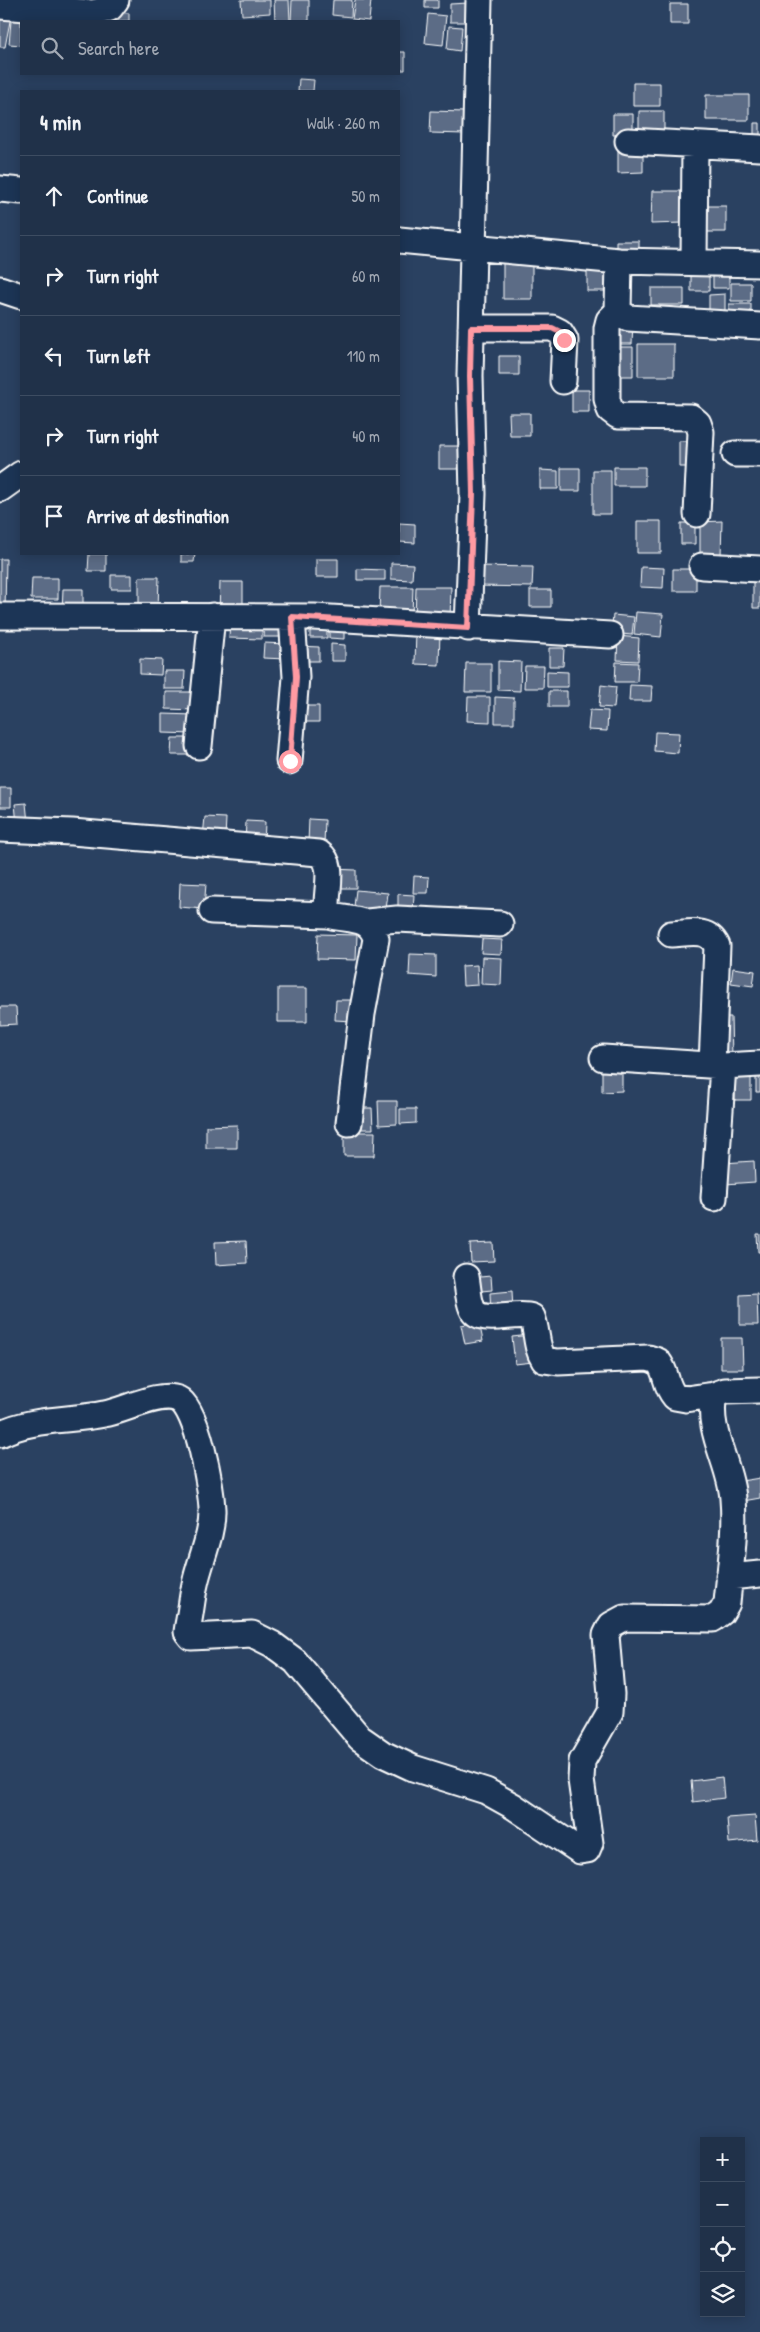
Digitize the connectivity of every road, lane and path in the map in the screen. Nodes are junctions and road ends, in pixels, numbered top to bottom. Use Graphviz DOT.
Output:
graph roads {
  1 [pos="116,0"];
  2 [pos="479,0"];
  3 [pos="0,6"];
  4 [pos="628,141"];
  5 [pos="695,146"];
  6 [pos="760,148"];
  7 [pos="0,189"];
  8 [pos="20,191"];
  9 [pos="400,240"];
  10 [pos="474,247"];
  11 [pos="618,261"];
  12 [pos="694,262"];
  13 [pos="760,264"];
  14 [pos="0,289"];
  15 [pos="20,296"];
  16 [pos="618,311"];
  17 [pos="760,326"];
  18 [pos="471,328"];
  19 [pos="563,381"];
  20 [pos="735,454"];
  21 [pos="760,454"];
  22 [pos="20,475"];
  23 [pos="0,488"];
  24 [pos="697,514"];
  25 [pos="702,566"];
  26 [pos="760,569"];
  27 [pos="0,616"];
  28 [pos="212,616"];
  29 [pos="292,617"];
  30 [pos="468,628"];
  31 [pos="610,635"];
  32 [pos="199,746"];
  33 [pos="290,761"];
  34 [pos="0,829"];
  35 [pos="212,911"];
  36 [pos="328,915"];
  37 [pos="367,922"];
  38 [pos="500,924"];
  39 [pos="672,934"];
  40 [pos="602,1058"];
  41 [pos="760,1064"];
  42 [pos="718,1066"];
  43 [pos="349,1123"];
  44 [pos="714,1198"];
  45 [pos="466,1277"];
  46 [pos="760,1390"];
  47 [pos="714,1396"];
  48 [pos="0,1434"];
  49 [pos="760,1574"];
  50 [pos="729,1577"];
  1 -- 3 [label="street"];
  2 -- 10 [label="street"];
  4 -- 5 [label="street"];
  5 -- 6 [label="street"];
  5 -- 12 [label="street"];
  7 -- 8 [label="street"];
  9 -- 10 [label="street"];
  10 -- 11 [label="street"];
  10 -- 18 [label="street"];
  11 -- 12 [label="street"];
  11 -- 16 [label="street"];
  12 -- 13 [label="street"];
  14 -- 15 [label="street"];
  16 -- 17 [label="street"];
  16 -- 24 [label="street"];
  18 -- 19 [label="street"];
  18 -- 30 [label="street"];
  20 -- 21 [label="street"];
  22 -- 23 [label="street"];
  25 -- 26 [label="street"];
  27 -- 28 [label="street"];
  28 -- 29 [label="street"];
  28 -- 32 [label="street"];
  29 -- 30 [label="street"];
  29 -- 33 [label="street"];
  30 -- 31 [label="street"];
  34 -- 36 [label="street"];
  35 -- 36 [label="street"];
  36 -- 37 [label="street"];
  37 -- 38 [label="street"];
  37 -- 43 [label="street"];
  39 -- 42 [label="street"];
  40 -- 42 [label="street"];
  41 -- 42 [label="street"];
  42 -- 44 [label="street"];
  45 -- 47 [label="street"];
  46 -- 47 [label="street"];
  47 -- 50 [label="street"];
  48 -- 50 [label="street"];
  49 -- 50 [label="street"];
}
